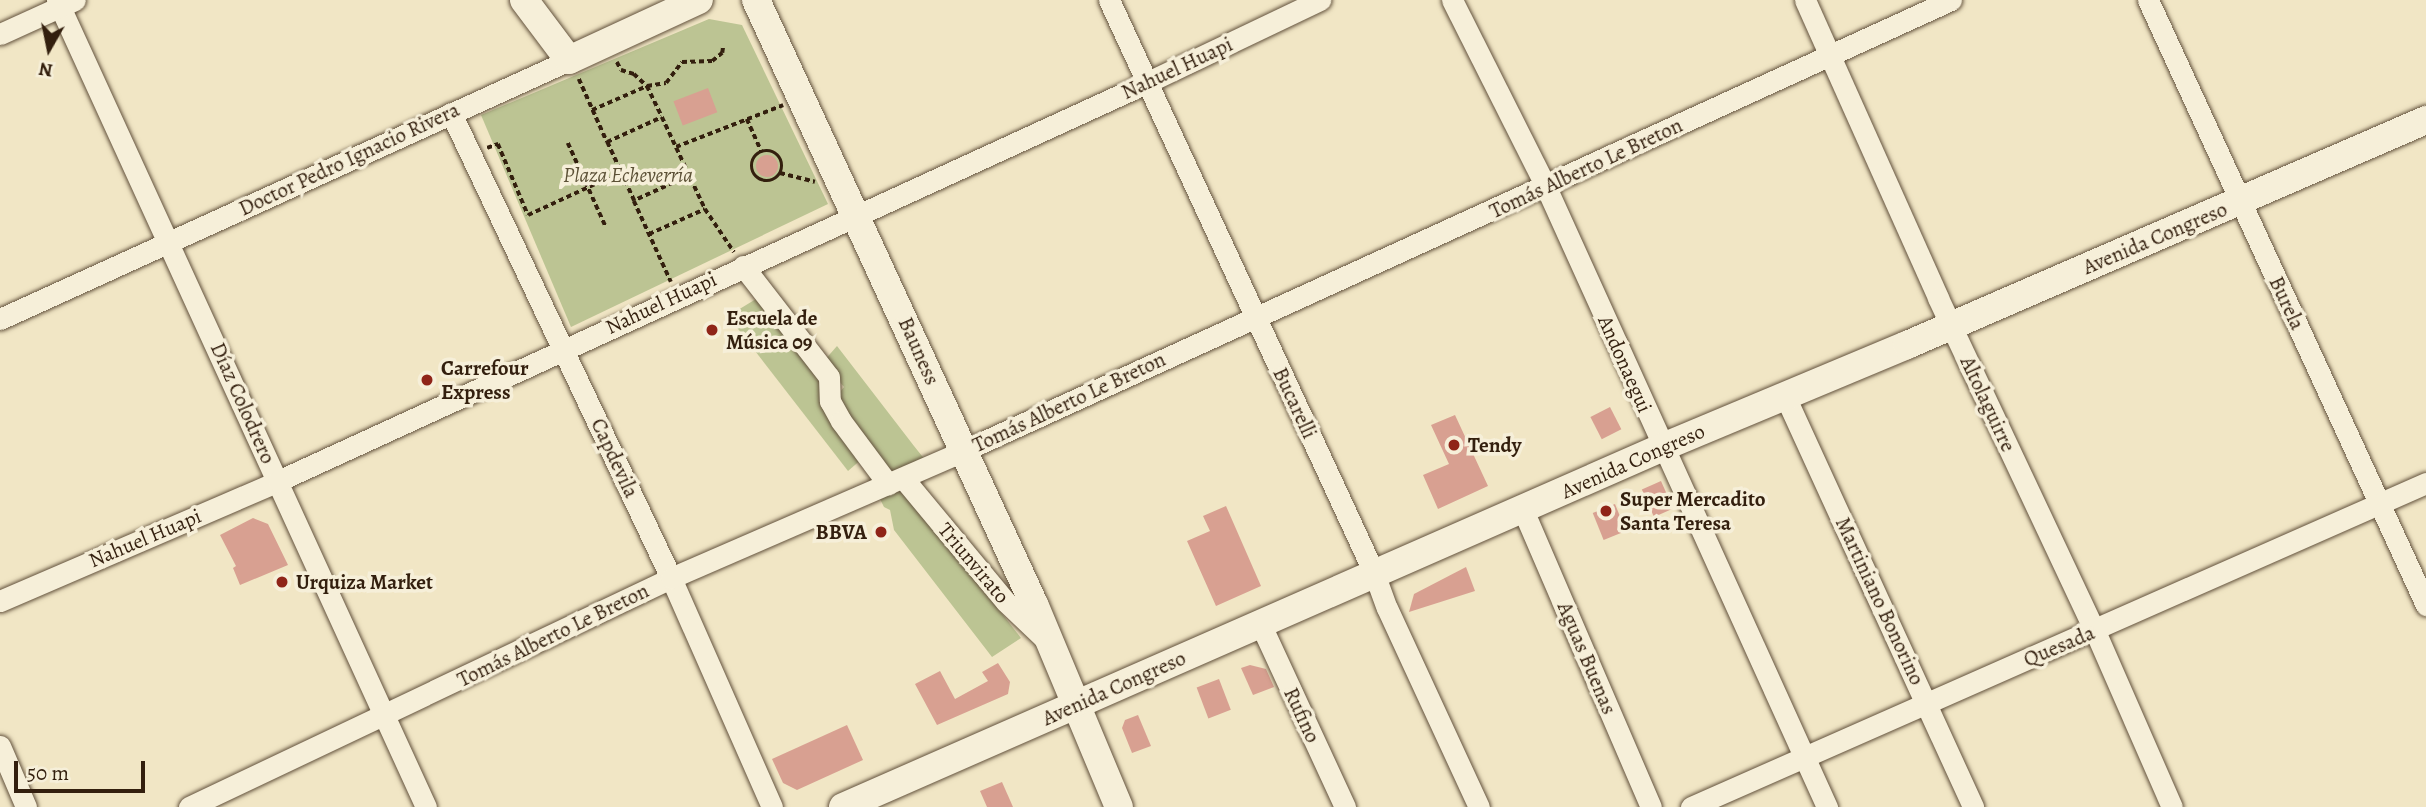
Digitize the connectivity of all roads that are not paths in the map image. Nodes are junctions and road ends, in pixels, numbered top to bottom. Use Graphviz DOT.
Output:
graph roads {
  1 [pos="524,0"];
  2 [pos="699,0"];
  3 [pos="756,0"];
  4 [pos="1109,0"];
  5 [pos="1320,0"];
  6 [pos="1452,0"];
  7 [pos="1805,0"];
  8 [pos="1951,0"];
  9 [pos="2148,0"];
  10 [pos="64,2"];
  11 [pos="0,34"];
  12 [pos="1830,55"];
  13 [pos="574,70"];
  14 [pos="1146,83"];
  15 [pos="451,113"];
  16 [pos="2426,120"];
  17 [pos="1546,187"];
  18 [pos="2240,201"];
  19 [pos="856,214"];
  20 [pos="169,242"];
  21 [pos="743,266"];
  22 [pos="1255,317"];
  23 [pos="0,318"];
  24 [pos="1952,326"];
  25 [pos="563,348"];
  26 [pos="1785,396"];
  27 [pos="1663,447"];
  28 [pos="963,451"];
  29 [pos="278,481"];
  30 [pos="895,481"];
  31 [pos="2426,483"];
  32 [pos="2378,504"];
  33 [pos="1523,510"];
  34 [pos="1374,572"];
  35 [pos="671,578"];
  36 [pos="0,601"];
  37 [pos="2426,605"];
  38 [pos="1260,623"];
  39 [pos="2095,631"];
  40 [pos="1050,644"];
  41 [pos="1926,701"];
  42 [pos="1075,705"];
  43 [pos="386,715"];
  44 [pos="0,746"];
  45 [pos="1805,757"];
  46 [pos="26,807"];
  47 [pos="189,807"];
  48 [pos="426,807"];
  49 [pos="772,807"];
  50 [pos="843,807"];
  51 [pos="1119,807"];
  52 [pos="1345,807"];
  53 [pos="1479,807"];
  54 [pos="1651,807"];
  55 [pos="1691,807"];
  56 [pos="1827,807"];
  57 [pos="1973,807"];
  58 [pos="2172,807"];
  1 -- 13 [label="main road"];
  2 -- 13 [label="main road, Doctor Pedro Ignacio Rivera"];
  3 -- 19 [label="main road, Bauness"];
  4 -- 14 [label="street, Bucarelli"];
  5 -- 14 [label="street, Nahuel Huapi"];
  6 -- 17 [label="street, Andonaegui"];
  7 -- 12 [label="street, Altolaguirre"];
  8 -- 12 [label="street, Tomás Alberto Le Breton"];
  9 -- 18 [label="street, Burela"];
  10 -- 11 [label="street"];
  10 -- 20 [label="street, Díaz Colodrero"];
  12 -- 17 [label="street, Tomás Alberto Le Breton"];
  12 -- 24 [label="street, Altolaguirre"];
  13 -- 15 [label="street, Doctor Pedro Ignacio Rivera"];
  14 -- 19 [label="street, Nahuel Huapi"];
  14 -- 22 [label="street, Bucarelli"];
  15 -- 20 [label="street, Doctor Pedro Ignacio Rivera"];
  15 -- 25 [label="street, Capdevila"];
  16 -- 18 [label="main road, Avenida Congreso"];
  17 -- 22 [label="street, Tomás Alberto Le Breton"];
  17 -- 27 [label="street, Andonaegui"];
  18 -- 24 [label="main road, Avenida Congreso"];
  18 -- 32 [label="street, Burela"];
  19 -- 21 [label="street, Nahuel Huapi"];
  19 -- 28 [label="main road, Bauness"];
  20 -- 23 [label="street, Doctor Pedro Ignacio Rivera"];
  20 -- 29 [label="street, Díaz Colodrero"];
  21 -- 25 [label="street, Nahuel Huapi"];
  21 -- 30 [label="street, Triunvirato"];
  22 -- 28 [label="street, Tomás Alberto Le Breton"];
  22 -- 34 [label="street, Bucarelli"];
  24 -- 26 [label="main road, Avenida Congreso"];
  24 -- 39 [label="street, Altolaguirre"];
  25 -- 29 [label="street, Nahuel Huapi"];
  25 -- 35 [label="street, Capdevila"];
  26 -- 27 [label="main road, Avenida Congreso"];
  26 -- 41 [label="street, Martiniano Bonorino"];
  27 -- 33 [label="main road, Avenida Congreso"];
  27 -- 45 [label="street, Andonaegui"];
  28 -- 30 [label="street, Tomás Alberto Le Breton"];
  28 -- 40 [label="main road, Bauness"];
  29 -- 36 [label="street, Nahuel Huapi"];
  29 -- 43 [label="street, Díaz Colodrero"];
  30 -- 35 [label="street, Tomás Alberto Le Breton"];
  30 -- 40 [label="street, Triunvirato"];
  31 -- 32 [label="street, Quesada"];
  32 -- 37 [label="street, Burela"];
  32 -- 39 [label="street, Quesada"];
  33 -- 34 [label="main road, Avenida Congreso"];
  33 -- 54 [label="street, Aguas Buenas"];
  34 -- 38 [label="main road, Avenida Congreso"];
  34 -- 53 [label="street, Bucarelli"];
  35 -- 43 [label="street, Tomás Alberto Le Breton"];
  35 -- 49 [label="street, Capdevila"];
  38 -- 42 [label="main road, Avenida Congreso"];
  38 -- 52 [label="street, Rufino"];
  39 -- 41 [label="street, Quesada"];
  39 -- 58 [label="street, Altolaguirre"];
  40 -- 42 [label="main road, Bauness"];
  41 -- 45 [label="street, Quesada"];
  41 -- 57 [label="street, Martiniano Bonorino"];
  42 -- 50 [label="main road, Avenida Congreso"];
  42 -- 51 [label="main road, Bauness"];
  43 -- 47 [label="street, Tomás Alberto Le Breton"];
  43 -- 48 [label="street, Díaz Colodrero"];
  44 -- 46 [label="street"];
  45 -- 55 [label="street, Quesada"];
  45 -- 56 [label="street, Andonaegui"];
}
